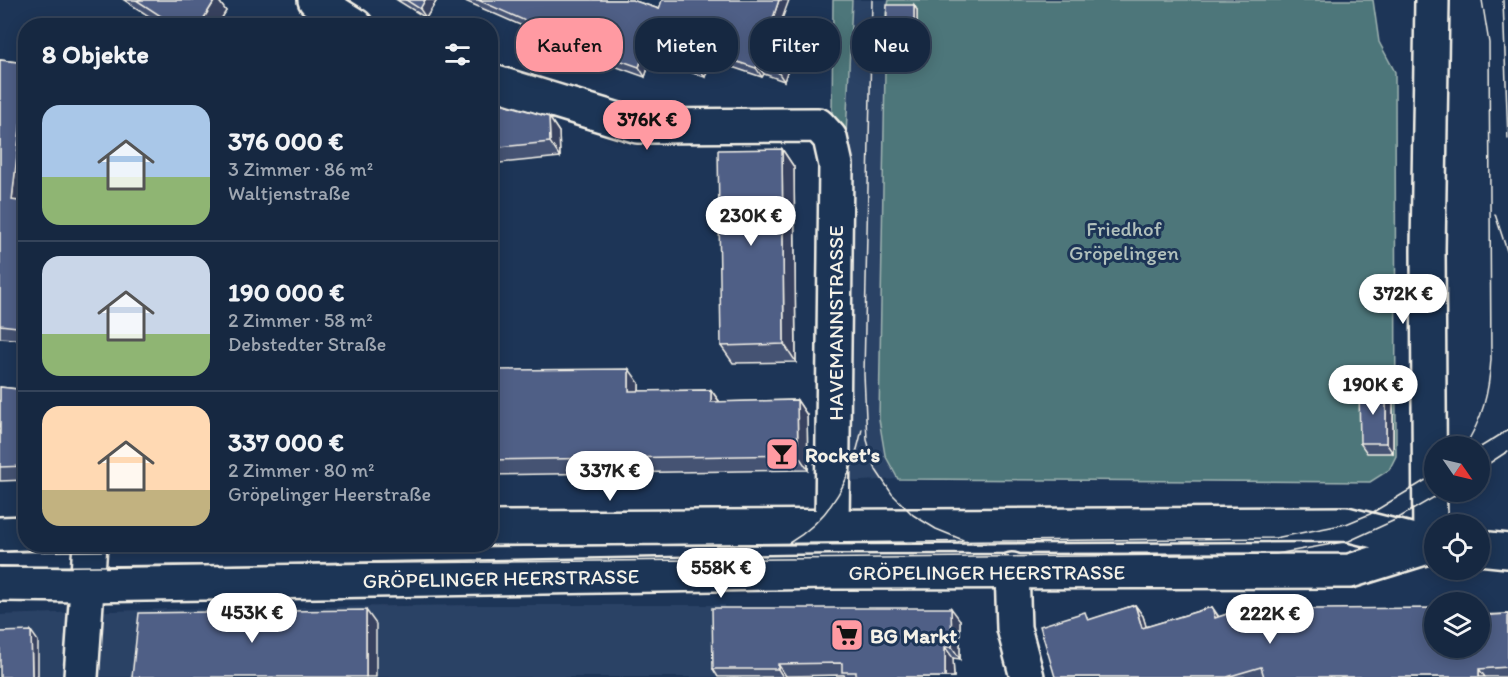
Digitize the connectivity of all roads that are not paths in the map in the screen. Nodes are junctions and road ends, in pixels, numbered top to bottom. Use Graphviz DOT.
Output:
graph roads {
  1 [pos="315,0"];
  2 [pos="1432,0"];
  3 [pos="343,18"];
  4 [pos="498,83"];
  5 [pos="1432,514"];
  6 [pos="832,526"];
  7 [pos="498,528"];
  8 [pos="18,533"];
  9 [pos="0,534"];
  10 [pos="1424,543"];
  11 [pos="1424,548"];
  12 [pos="1490,549"];
  13 [pos="1508,551"];
  14 [pos="89,552"];
  15 [pos="1012,570"];
  16 [pos="0,584"];
  17 [pos="87,585"];
  18 [pos="81,677"];
  19 [pos="1027,677"];
  1 -- 3 [label="main road"];
  2 -- 5 [label="main road"];
  4 -- 6 [label="main road, HAVEMANNSTRASSE"];
  6 -- 7 [label="main road"];
  6 -- 10 [label="main road"];
  8 -- 9 [label="main road"];
  11 -- 15 [label="main road, GRÖPELINGER HEERSTRASSE"];
  12 -- 13 [label="main road"];
  14 -- 17 [label="main road"];
  15 -- 17 [label="main road, GRÖPELINGER HEERSTRASSE"];
  15 -- 19 [label="main road"];
  16 -- 17 [label="main road, GRÖPELINGER HEERSTRASSE"];
  17 -- 18 [label="main road"];
}
